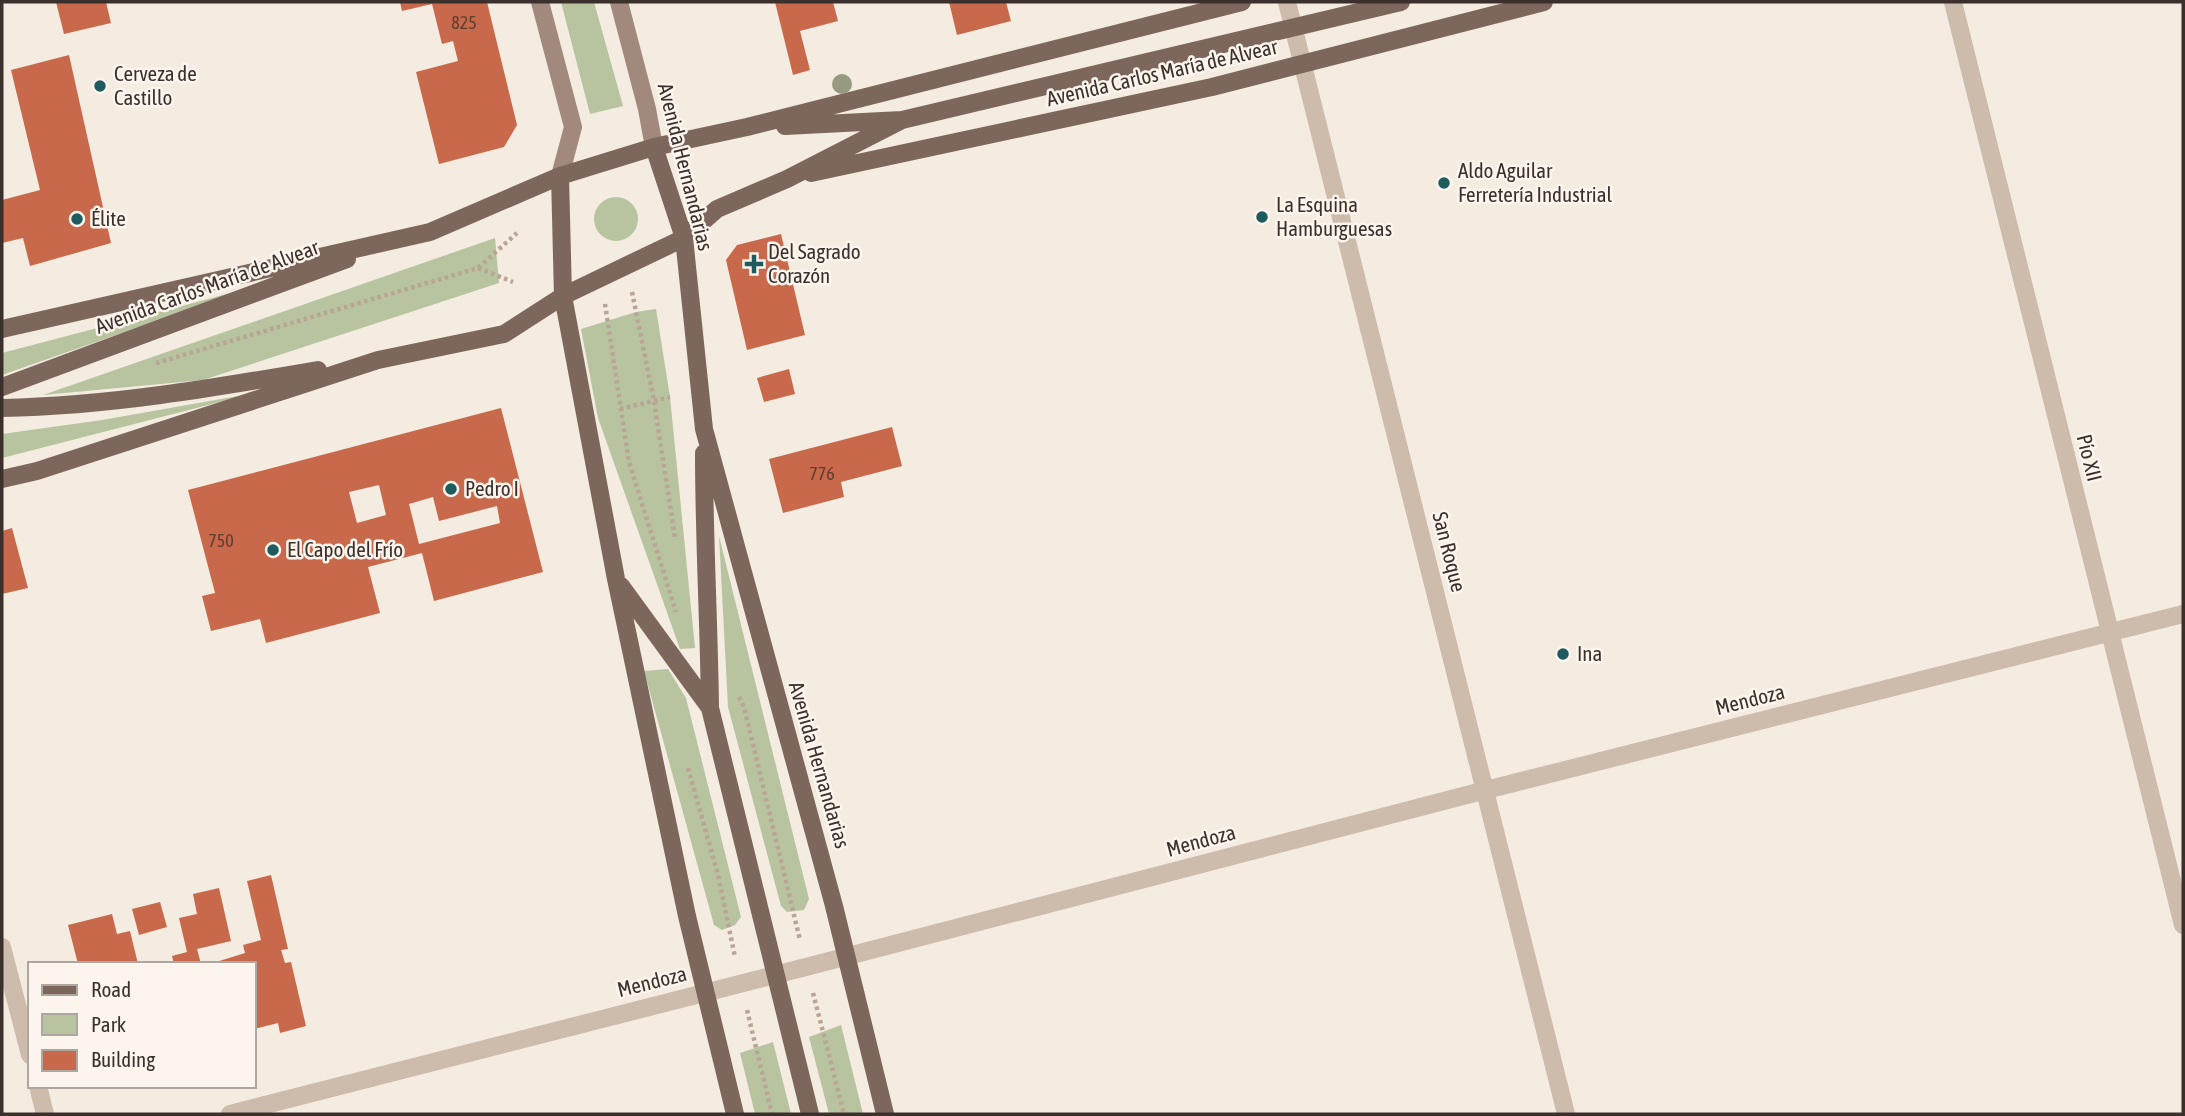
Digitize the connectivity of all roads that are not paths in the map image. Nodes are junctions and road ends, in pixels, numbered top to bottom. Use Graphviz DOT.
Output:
graph roads {
  1 [pos="540,2"];
  2 [pos="619,2"];
  3 [pos="1242,2"];
  4 [pos="1287,2"];
  5 [pos="1401,2"];
  6 [pos="1544,2"];
  7 [pos="1953,2"];
  8 [pos="1292,28"];
  9 [pos="1302,65"];
  10 [pos="902,120"];
  11 [pos="747,127"];
  12 [pos="654,147"];
  13 [pos="560,176"];
  14 [pos="787,179"];
  15 [pos="430,232"];
  16 [pos="684,238"];
  17 [pos="563,296"];
  18 [pos="2,329"];
  19 [pos="378,360"];
  20 [pos="2,387"];
  21 [pos="2,408"];
  22 [pos="704,429"];
  23 [pos="2,479"];
  24 [pos="616,579"];
  25 [pos="2183,614"];
  26 [pos="2109,632"];
  27 [pos="710,708"];
  28 [pos="1486,790"];
  29 [pos="2183,925"];
  30 [pos="2,947"];
  31 [pos="846,956"];
  32 [pos="776,975"];
  33 [pos="705,992"];
  34 [pos="28,1047"];
  35 [pos="38,1088"];
  36 [pos="45,1114"];
  37 [pos="230,1114"];
  38 [pos="735,1114"];
  39 [pos="810,1114"];
  40 [pos="884,1114"];
  41 [pos="1566,1114"];
  1 -- 13 [label="main road, Avenida Hernandarias"];
  2 -- 12 [label="main road, Avenida Hernandarias"];
  3 -- 11 [label="main road, Avenida Carlos María de Alvear"];
  4 -- 8 [label="street, San Roque"];
  5 -- 8 [label="main road, Avenida Carlos María de Alvear"];
  6 -- 9 [label="main road, Avenida Carlos María de Alvear"];
  7 -- 26 [label="street, Pío XII"];
  8 -- 9 [label="street, San Roque"];
  8 -- 10 [label="main road, Avenida Carlos María de Alvear"];
  9 -- 14 [label="main road, Avenida Carlos María de Alvear"];
  9 -- 28 [label="street, San Roque"];
  10 -- 11 [label="main road, Avenida Carlos María de Alvear"];
  10 -- 14 [label="main road, Avenida Carlos María de Alvear"];
  11 -- 12 [label="main road, Avenida Carlos María de Alvear"];
  12 -- 13 [label="main road, Avenida Carlos María de Alvear"];
  12 -- 16 [label="main road, Avenida Hernandarias"];
  13 -- 15 [label="main road, Avenida Carlos María de Alvear"];
  13 -- 17 [label="main road, Avenida Hernandarias"];
  14 -- 16 [label="main road, Avenida Carlos María de Alvear"];
  15 -- 18 [label="main road, Avenida Carlos María de Alvear"];
  15 -- 20 [label="main road, Avenida Carlos María de Alvear"];
  16 -- 17 [label="main road, Avenida Carlos María de Alvear"];
  16 -- 22 [label="main road, Avenida Hernandarias"];
  17 -- 19 [label="main road, Avenida Carlos María de Alvear"];
  17 -- 24 [label="main road, Avenida Hernandarias"];
  19 -- 21 [label="main road, Avenida Carlos María de Alvear"];
  19 -- 23 [label="main road, Avenida Carlos María de Alvear"];
  22 -- 27 [label="main road, Avenida Hernandarias"];
  22 -- 31 [label="main road, Avenida Hernandarias"];
  24 -- 27 [label="main road, Avenida Hernandarias"];
  24 -- 33 [label="main road, Avenida Hernandarias"];
  25 -- 26 [label="street, Mendoza"];
  26 -- 28 [label="street, Mendoza"];
  26 -- 29 [label="street, Pío XII"];
  27 -- 32 [label="main road, Avenida Hernandarias"];
  28 -- 31 [label="street, Mendoza"];
  28 -- 41 [label="street, San Roque"];
  30 -- 34 [label="street"];
  31 -- 32 [label="street, Mendoza"];
  31 -- 40 [label="main road, Avenida Hernandarias"];
  32 -- 33 [label="street, Mendoza"];
  32 -- 39 [label="main road, Avenida Hernandarias"];
  33 -- 37 [label="street, Mendoza"];
  33 -- 38 [label="main road, Avenida Hernandarias"];
  35 -- 36 [label="street"];
}
